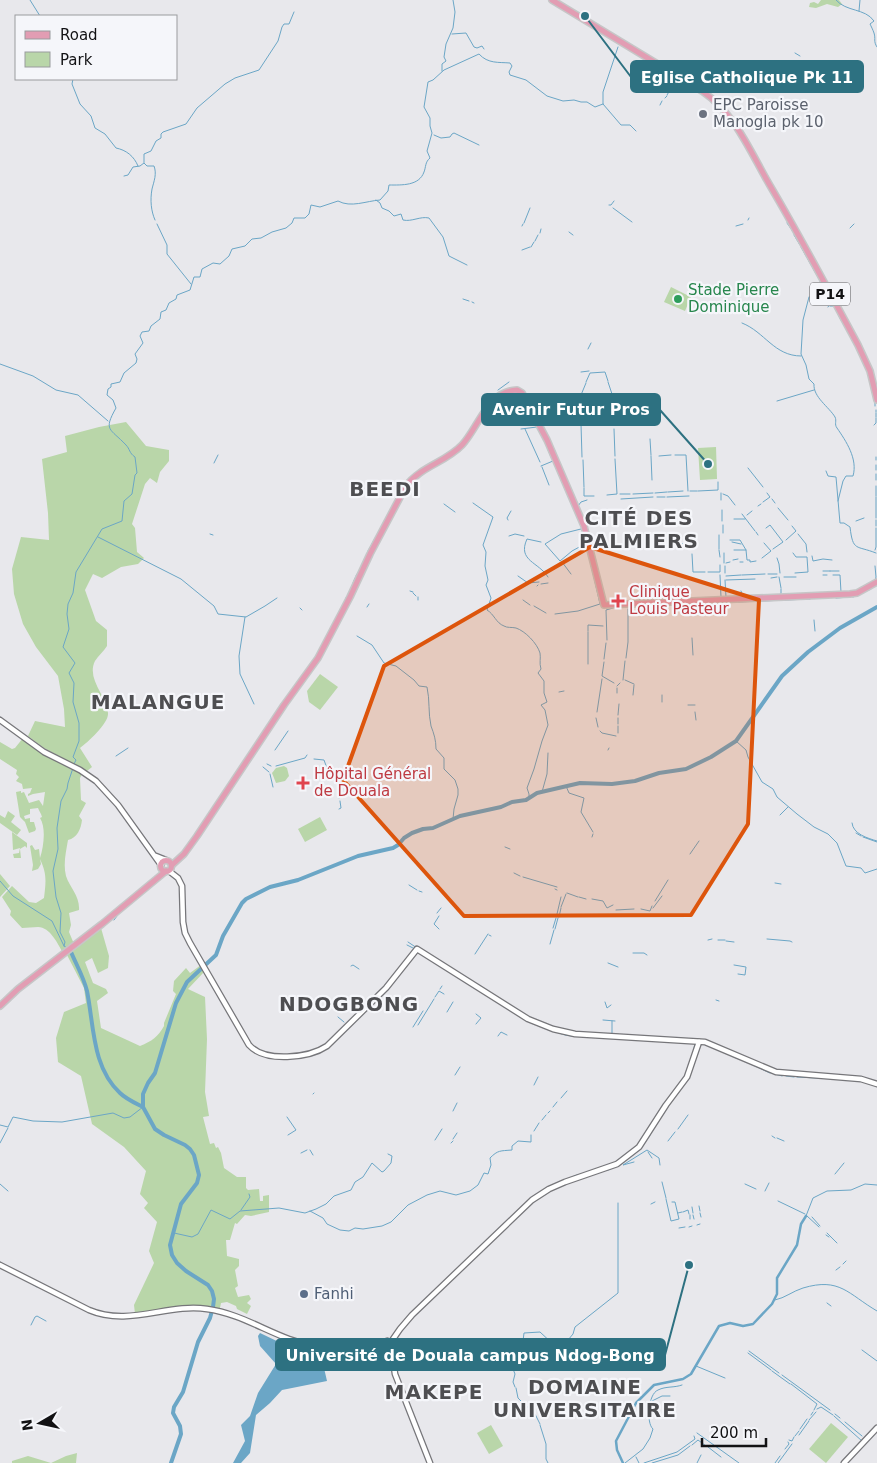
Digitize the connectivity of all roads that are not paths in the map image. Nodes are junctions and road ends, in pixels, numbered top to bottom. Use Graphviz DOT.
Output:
graph roads {
  1 [pos="552,0"];
  2 [pos="877,400"];
  3 [pos="877,582"];
  4 [pos="0,720"];
  5 [pos="155,855"];
  6 [pos="182,855"];
  7 [pos="167,860"];
  8 [pos="161,866"];
  9 [pos="170,869"];
  10 [pos="155,879"];
  11 [pos="0,1006"];
  12 [pos="698,1042"];
  13 [pos="877,1084"];
  14 [pos="0,1265"];
  15 [pos="388,1343"];
  16 [pos="877,1429"];
  17 [pos="430,1463"];
  18 [pos="845,1463"];
  1 -- 2 [label="main road, P14"];
  3 -- 6 [label="main road"];
  4 -- 5 [label="main road"];
  5 -- 7 [label="main road"];
  5 -- 8 [label="main road"];
  6 -- 7 [label="main road"];
  6 -- 9 [label="main road"];
  7 -- 8 [label="main road"];
  7 -- 9 [label="main road"];
  8 -- 9 [label="main road"];
  8 -- 10 [label="main road"];
  9 -- 10 [label="main road"];
  9 -- 12 [label="main road"];
  10 -- 11 [label="main road"];
  12 -- 13 [label="main road"];
  12 -- 15 [label="main road"];
  14 -- 15 [label="main road"];
  15 -- 17 [label="main road"];
  16 -- 18 [label="main road"];
}
